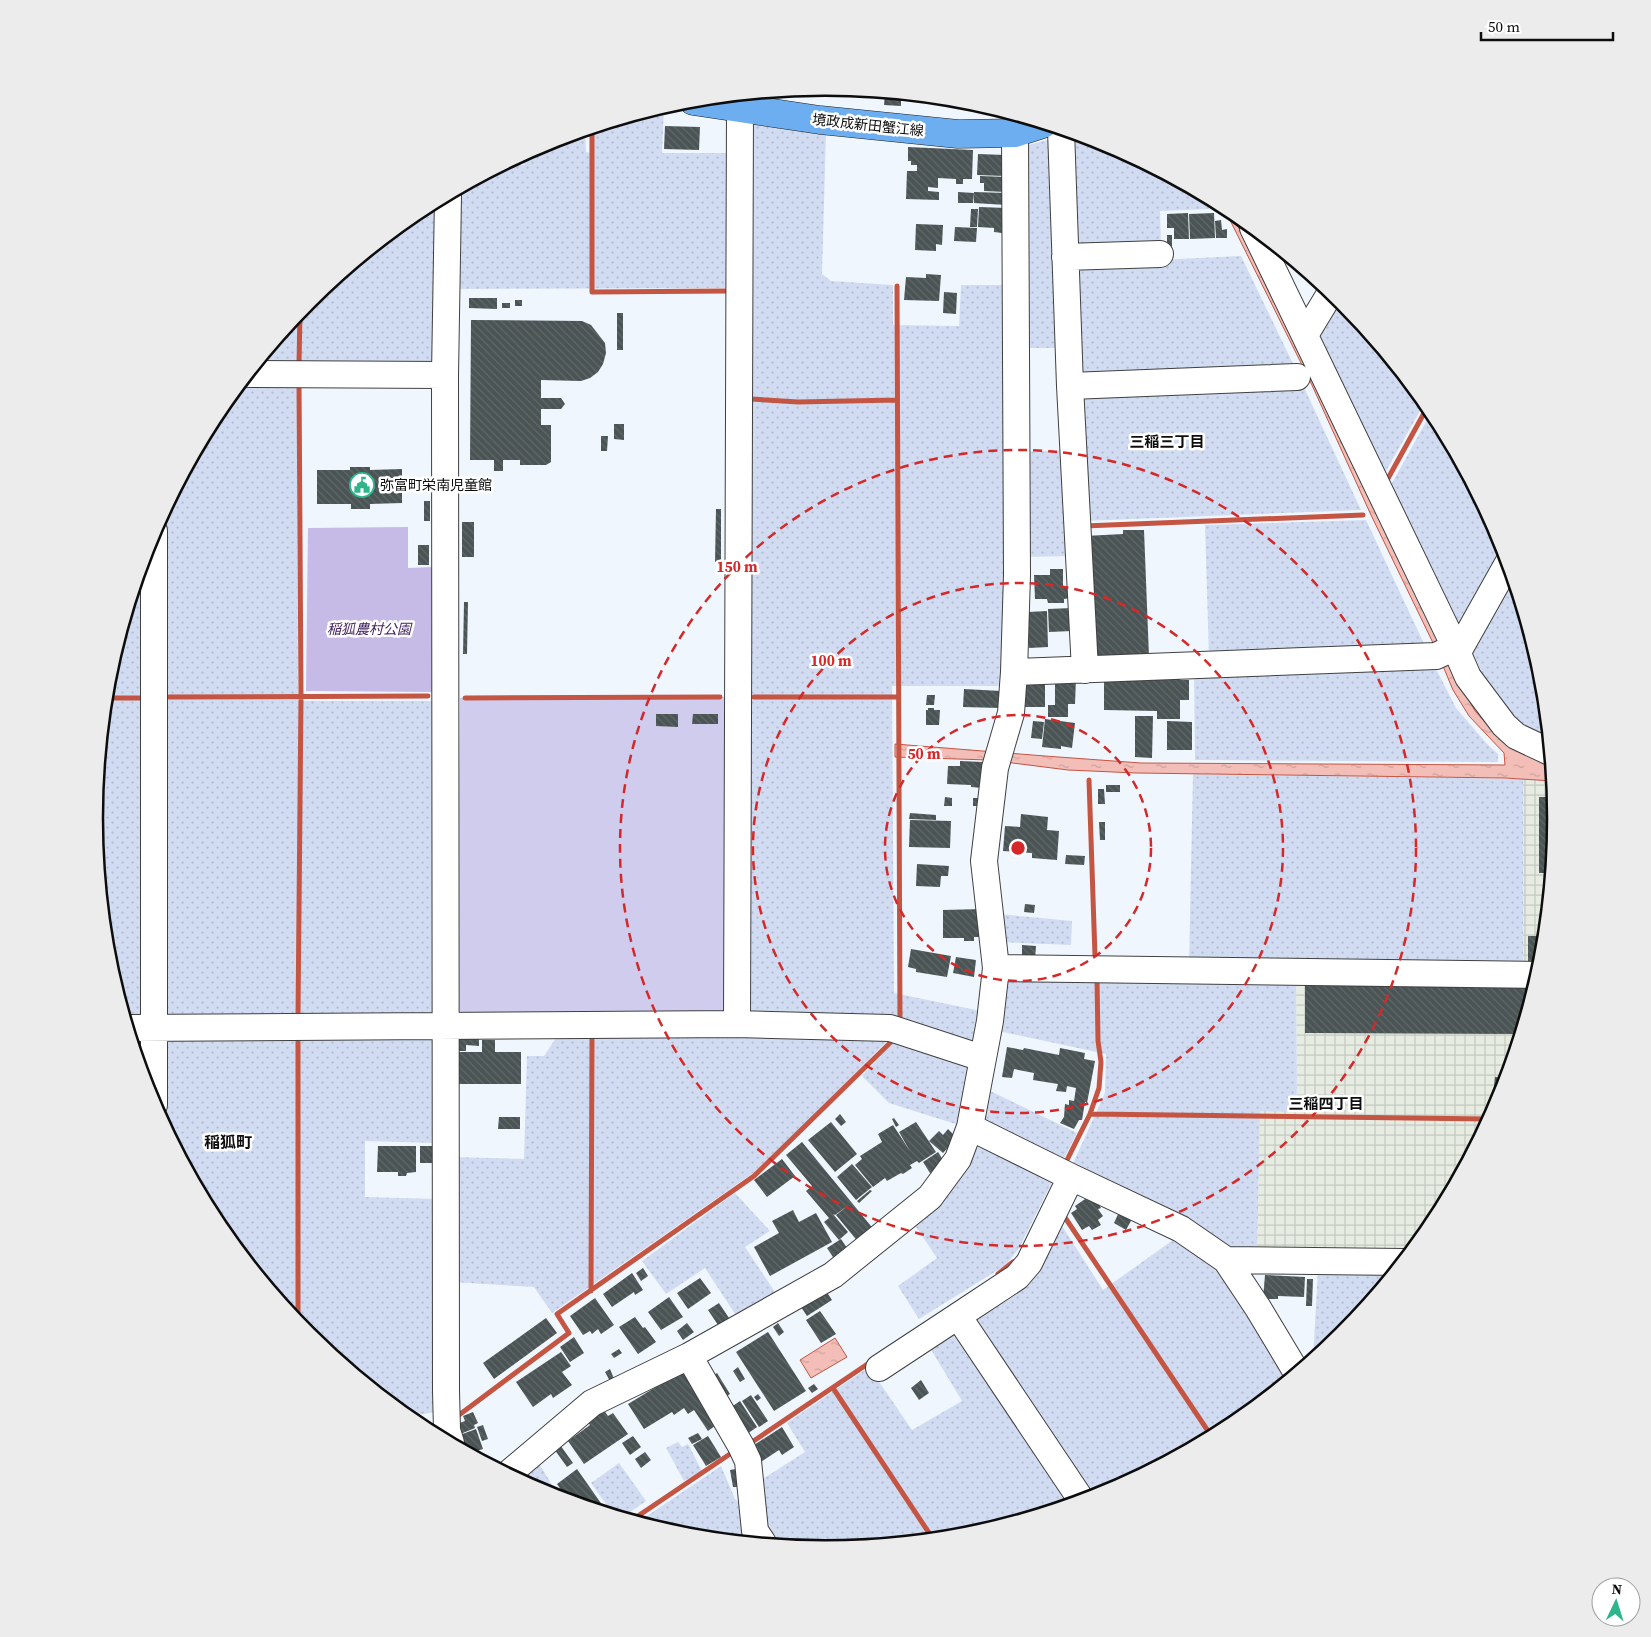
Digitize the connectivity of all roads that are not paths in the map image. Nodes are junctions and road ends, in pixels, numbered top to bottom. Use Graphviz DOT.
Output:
graph roads {
  1 [pos="718,104"];
  2 [pos="740,108"];
  3 [pos="1033,127"];
  4 [pos="1015,133"];
  5 [pos="1061,136"];
  6 [pos="448,203"];
  7 [pos="1260,242"];
  8 [pos="1160,254"];
  9 [pos="1065,257"];
  10 [pos="1327,299"];
  11 [pos="1305,335"];
  12 [pos="257,374"];
  13 [pos="444,376"];
  14 [pos="1297,377"];
  15 [pos="1070,386"];
  16 [pos="153,555"];
  17 [pos="1503,570"];
  18 [pos="1450,652"];
  19 [pos="1085,670"];
  20 [pos="1014,672"];
  21 [pos="1544,749"];
  22 [pos="996,968"];
  23 [pos="1530,975"];
  24 [pos="737,1024"];
  25 [pos="446,1027"];
  26 [pos="142,1028"];
  27 [pos="982,1058"];
  28 [pos="148,1068"];
  29 [pos="970,1127"];
  30 [pos="1071,1177"];
  31 [pos="1226,1260"];
  32 [pos="1395,1262"];
  33 [pos="958,1316"];
  34 [pos="689,1356"];
  35 [pos="879,1368"];
  36 [pos="1294,1368"];
  37 [pos="448,1434"];
  38 [pos="513,1469"];
  39 [pos="1078,1495"];
  40 [pos="759,1537"];
  1 -- 2 [label="main road, 境政成新田蟹江線"];
  2 -- 4 [label="main road, 境政成新田蟹江線"];
  2 -- 24 [label="street"];
  3 -- 4 [label="main road, 境政成新田蟹江線"];
  4 -- 20 [label="street"];
  5 -- 9 [label="street"];
  6 -- 13 [label="street"];
  7 -- 11 [label="street"];
  8 -- 9 [label="street"];
  9 -- 15 [label="street"];
  10 -- 11 [label="street"];
  11 -- 18 [label="street"];
  12 -- 13 [label="street"];
  13 -- 25 [label="street"];
  14 -- 15 [label="street"];
  15 -- 19 [label="street"];
  16 -- 26 [label="street"];
  17 -- 18 [label="street"];
  18 -- 19 [label="street"];
  18 -- 21 [label="street"];
  19 -- 20 [label="street"];
  20 -- 22 [label="street"];
  22 -- 23 [label="street"];
  22 -- 27 [label="street"];
  24 -- 25 [label="street"];
  24 -- 27 [label="street"];
  25 -- 26 [label="street"];
  25 -- 37 [label="street"];
  26 -- 28 [label="street"];
  27 -- 29 [label="street"];
  29 -- 30 [label="street"];
  29 -- 34 [label="street"];
  30 -- 31 [label="street"];
  30 -- 33 [label="street"];
  31 -- 32 [label="street"];
  31 -- 36 [label="street"];
  33 -- 35 [label="street"];
  33 -- 39 [label="street"];
  34 -- 38 [label="street"];
  34 -- 40 [label="street"];
}
